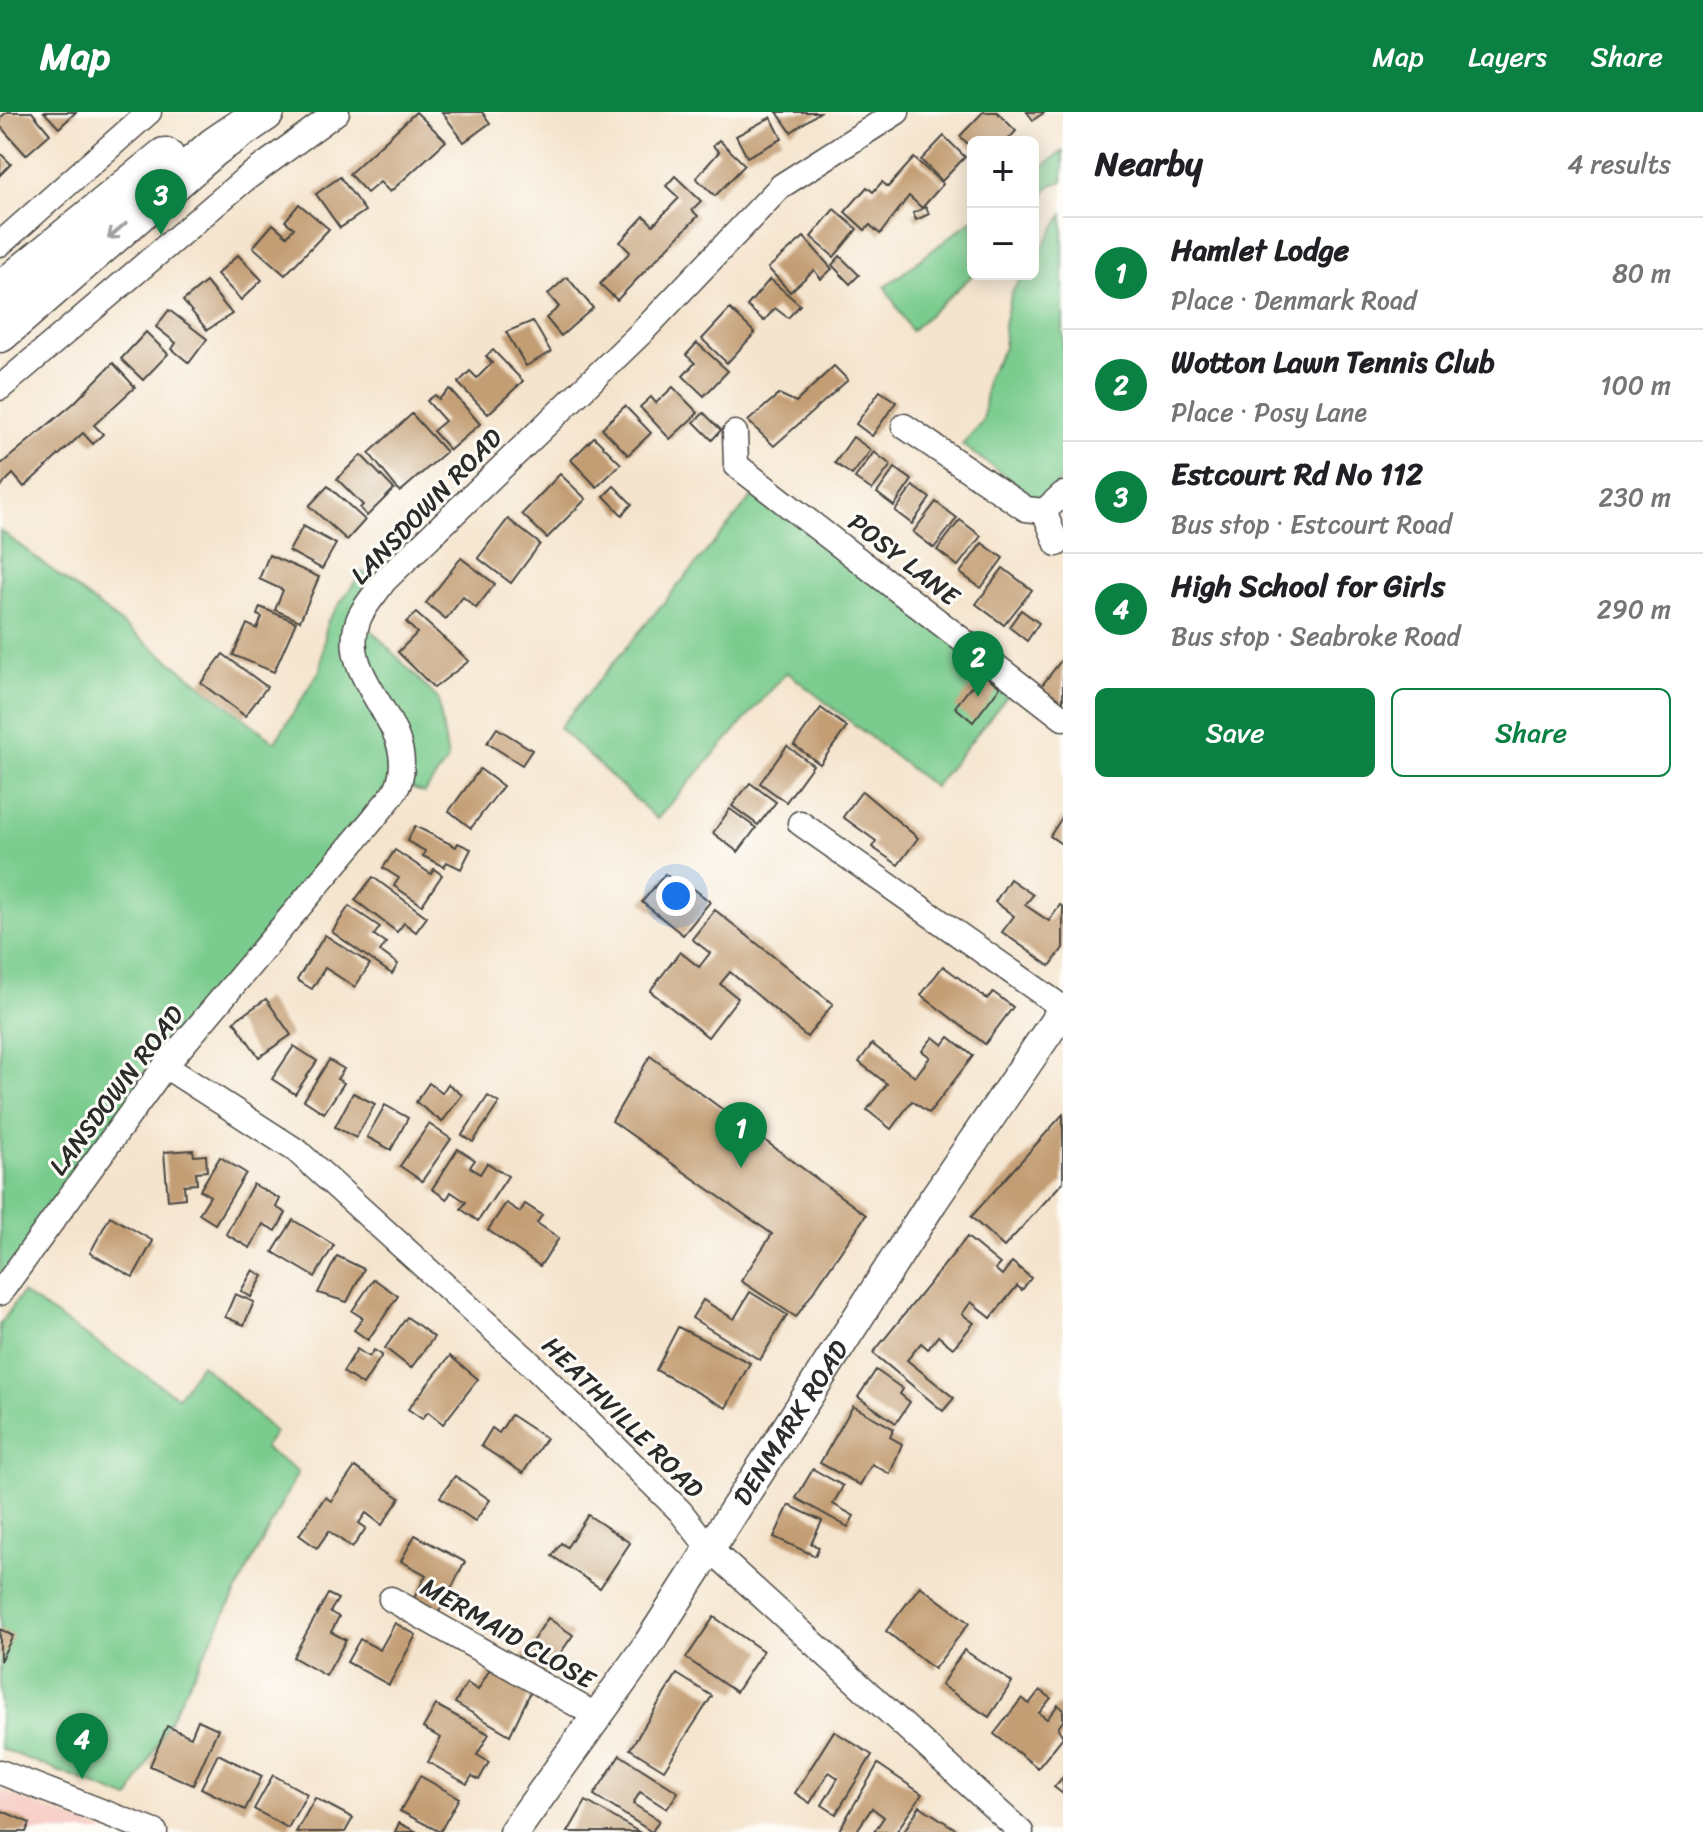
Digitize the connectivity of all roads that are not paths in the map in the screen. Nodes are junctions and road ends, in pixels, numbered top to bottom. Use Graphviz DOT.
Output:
graph roads {
  1 [pos="149,112"];
  2 [pos="222,112"];
  3 [pos="265,112"];
  4 [pos="337,112"];
  5 [pos="897,112"];
  6 [pos="0,244"];
  7 [pos="0,292"];
  8 [pos="0,333"];
  9 [pos="0,388"];
  10 [pos="904,426"];
  11 [pos="735,433"];
  12 [pos="1063,494"];
  13 [pos="1044,511"];
  14 [pos="1057,544"];
  15 [pos="1063,718"];
  16 [pos="800,823"];
  17 [pos="1063,1009"];
  18 [pos="165,1066"];
  19 [pos="0,1293"];
  20 [pos="709,1548"];
  21 [pos="391,1599"];
  22 [pos="597,1716"];
  23 [pos="0,1772"];
  24 [pos="155,1832"];
  25 [pos="514,1832"];
  26 [pos="1021,1832"];
  1 -- 6 [label="street"];
  2 -- 7 [label="main road"];
  3 -- 8 [label="main road, one-way"];
  4 -- 9 [label="street"];
  5 -- 18 [label="street, LANSDOWN ROAD"];
  10 -- 13 [label="street"];
  11 -- 15 [label="street, POSY LANE"];
  12 -- 13 [label="street"];
  13 -- 14 [label="street"];
  16 -- 17 [label="street"];
  17 -- 20 [label="street, DENMARK ROAD"];
  18 -- 19 [label="street, LANSDOWN ROAD"];
  18 -- 20 [label="street, HEATHVILLE ROAD"];
  20 -- 22 [label="street, DENMARK ROAD"];
  20 -- 26 [label="street, HEATHVILLE ROAD"];
  21 -- 22 [label="street, MERMAID CLOSE"];
  22 -- 25 [label="street, DENMARK ROAD"];
  23 -- 24 [label="street"];
}
